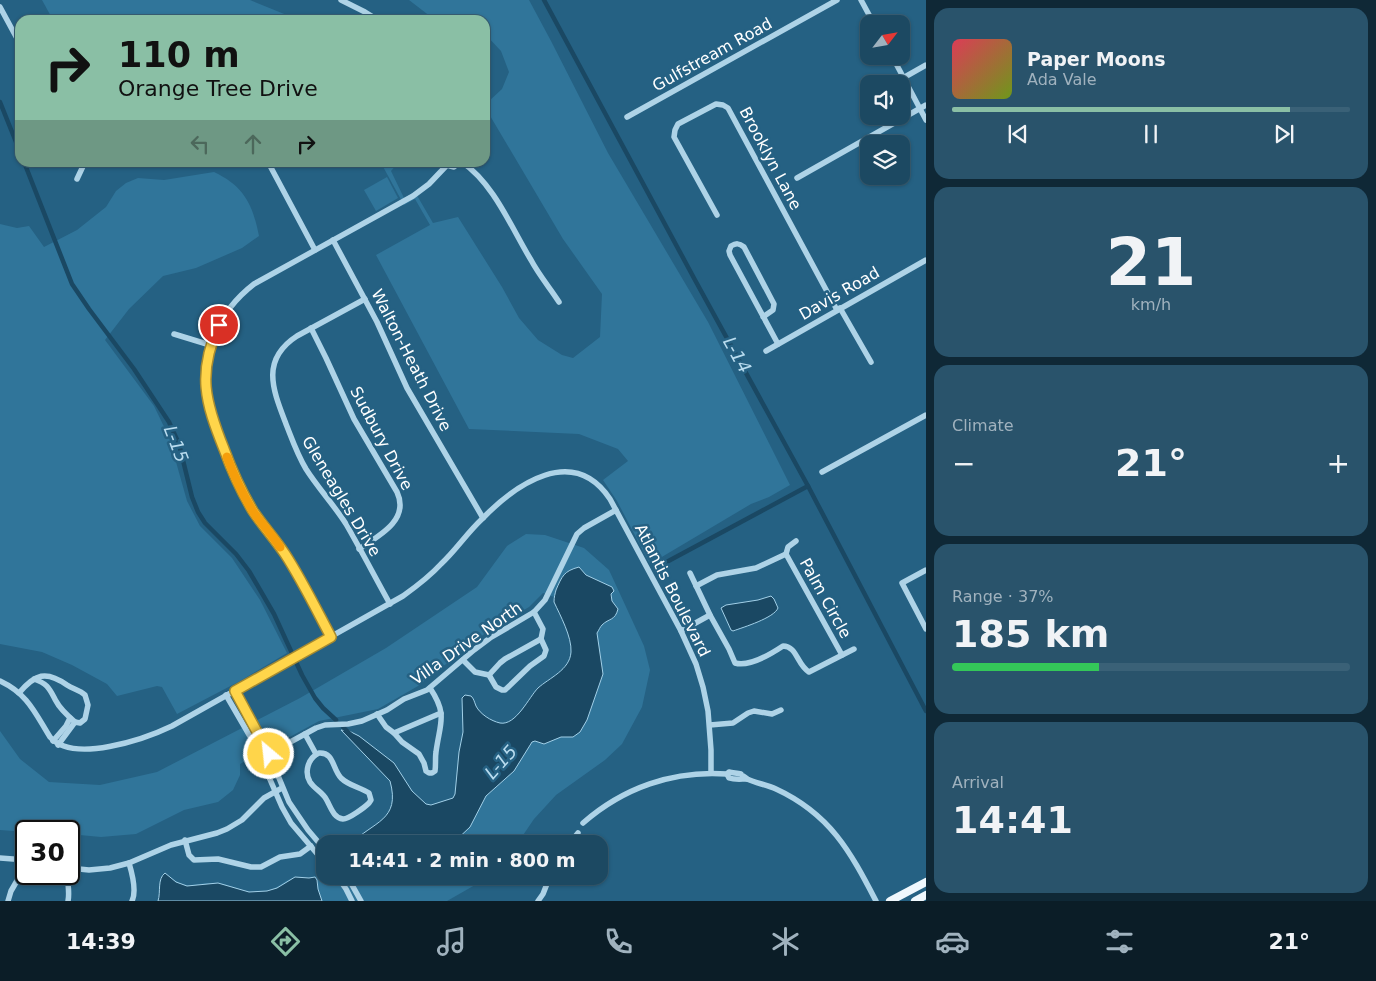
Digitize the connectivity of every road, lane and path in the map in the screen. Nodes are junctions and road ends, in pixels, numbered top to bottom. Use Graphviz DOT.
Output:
graph roads {
  1 [pos="340,0"];
  2 [pos="837,0"];
  3 [pos="861,0"];
  4 [pos="0,7"];
  5 [pos="370,15"];
  6 [pos="869,15"];
  7 [pos="15,35"];
  8 [pos="926,65"];
  9 [pos="908,75"];
  10 [pos="910,91"];
  11 [pos="926,105"];
  12 [pos="920,109"];
  13 [pos="627,117"];
  14 [pos="926,120"];
  15 [pos="83,167"];
  16 [pos="271,167"];
  17 [pos="444,167"];
  18 [pos="468,167"];
  19 [pos="797,178"];
  20 [pos="77,179"];
  21 [pos="717,215"];
  22 [pos="333,240"];
  23 [pos="315,250"];
  24 [pos="926,260"];
  25 [pos="365,299"];
  26 [pos="559,302"];
  27 [pos="839,309"];
  28 [pos="763,318"];
  29 [pos="311,328"];
  30 [pos="174,334"];
  31 [pos="778,344"];
  32 [pos="210,345"];
  33 [pos="766,351"];
  34 [pos="870,362"];
  35 [pos="926,415"];
  36 [pos="822,472"];
  37 [pos="616,510"];
  38 [pos="482,518"];
  39 [pos="796,542"];
  40 [pos="359,548"];
  41 [pos="786,554"];
  42 [pos="926,570"];
  43 [pos="690,573"];
  44 [pos="696,586"];
  45 [pos="390,604"];
  46 [pos="534,612"];
  47 [pos="710,614"];
  48 [pos="926,630"];
  49 [pos="681,631"];
  50 [pos="331,637"];
  51 [pos="541,639"];
  52 [pos="854,649"];
  53 [pos="842,655"];
  54 [pos="463,660"];
  55 [pos="490,675"];
  56 [pos="34,679"];
  57 [pos="0,681"];
  58 [pos="430,688"];
  59 [pos="235,691"];
  60 [pos="19,693"];
  61 [pos="226,696"];
  62 [pos="781,710"];
  63 [pos="441,712"];
  64 [pos="377,714"];
  65 [pos="72,720"];
  66 [pos="710,725"];
  67 [pos="394,733"];
  68 [pos="305,734"];
  69 [pos="56,743"];
  70 [pos="269,754"];
  71 [pos="316,754"];
  72 [pos="261,758"];
  73 [pos="711,773"];
  74 [pos="282,788"];
  75 [pos="275,792"];
  76 [pos="583,824"];
  77 [pos="316,839"];
  78 [pos="185,840"];
  79 [pos="311,846"];
  80 [pos="316,852"];
  81 [pos="0,858"];
  82 [pos="15,859"];
  83 [pos="128,863"];
  84 [pos="80,870"];
  85 [pos="926,882"];
  86 [pos="16,885"];
  87 [pos="67,885"];
  88 [pos="343,885"];
  89 [pos="352,885"];
  90 [pos="546,885"];
  91 [pos="926,895"];
  92 [pos="8,901"];
  93 [pos="68,901"];
  94 [pos="132,901"];
  95 [pos="352,901"];
  96 [pos="361,901"];
  97 [pos="538,901"];
  98 [pos="876,901"];
  99 [pos="890,901"];
  100 [pos="915,901"];
  1 -- 5 [label="street"];
  2 -- 13 [label="street, Gulfstream Road"];
  3 -- 6 [label="street"];
  4 -- 7 [label="street"];
  8 -- 9 [label="street"];
  10 -- 12 [label="street"];
  11 -- 12 [label="street"];
  12 -- 14 [label="street"];
  12 -- 19 [label="street"];
  15 -- 20 [label="street"];
  16 -- 23 [label="street"];
  17 -- 22 [label="street"];
  18 -- 26 [label="street"];
  21 -- 27 [label="street, Brooklyn Lane"];
  22 -- 23 [label="street"];
  22 -- 25 [label="street, Walton-Heath Drive"];
  23 -- 32 [label="street"];
  24 -- 27 [label="street, Davis Road"];
  25 -- 29 [label="street, Gleneagles Drive"];
  25 -- 38 [label="street, Walton-Heath Drive"];
  27 -- 31 [label="street, Davis Road"];
  27 -- 34 [label="street"];
  28 -- 28 [label="street"];
  28 -- 31 [label="street"];
  29 -- 40 [label="street, Gleneagles Drive"];
  29 -- 40 [label="street, Sudbury Drive"];
  30 -- 32 [label="street"];
  31 -- 33 [label="street, Davis Road"];
  32 -- 50 [label="street"];
  35 -- 36 [label="street"];
  37 -- 38 [label="street, Atlantis Boulevard"];
  37 -- 46 [label="street, Villa Drive North"];
  37 -- 49 [label="street, Atlantis Boulevard"];
  38 -- 45 [label="street"];
  39 -- 41 [label="street, Palm Circle"];
  40 -- 45 [label="street, Gleneagles Drive"];
  41 -- 44 [label="street, Palm Circle"];
  41 -- 53 [label="street, Palm Circle"];
  42 -- 48 [label="street"];
  43 -- 44 [label="street, Palm Circle"];
  44 -- 47 [label="street, Palm Circle"];
  45 -- 50 [label="street"];
  46 -- 51 [label="street"];
  46 -- 54 [label="street, Villa Drive North"];
  47 -- 49 [label="street"];
  47 -- 53 [label="street, Palm Circle"];
  49 -- 66 [label="street, Atlantis Boulevard"];
  50 -- 59 [label="street"];
  51 -- 55 [label="street"];
  51 -- 55 [label="street"];
  52 -- 53 [label="street, Palm Circle"];
  54 -- 55 [label="street"];
  54 -- 58 [label="street, Villa Drive North"];
  56 -- 60 [label="street"];
  56 -- 65 [label="street"];
  56 -- 65 [label="street"];
  57 -- 60 [label="street"];
  58 -- 63 [label="street"];
  58 -- 64 [label="street, Villa Drive North"];
  59 -- 61 [label="street"];
  59 -- 70 [label="street"];
  60 -- 69 [label="street"];
  61 -- 69 [label="street"];
  61 -- 72 [label="street"];
  62 -- 66 [label="street"];
  63 -- 67 [label="street"];
  63 -- 67 [label="street"];
  64 -- 67 [label="street"];
  64 -- 68 [label="street, Villa Drive North"];
  65 -- 69 [label="street"];
  66 -- 73 [label="street, Atlantis Boulevard"];
  68 -- 70 [label="street, Villa Drive North"];
  68 -- 71 [label="street"];
  70 -- 72 [label="street, Villa Drive North"];
  70 -- 74 [label="street"];
  71 -- 71 [label="street"];
  72 -- 75 [label="street"];
  73 -- 76 [label="street"];
  73 -- 98 [label="street"];
  74 -- 75 [label="street"];
  74 -- 77 [label="street"];
  75 -- 78 [label="street"];
  75 -- 79 [label="street"];
  78 -- 79 [label="street"];
  78 -- 83 [label="street"];
  79 -- 80 [label="street"];
  81 -- 82 [label="street"];
  83 -- 84 [label="street"];
  83 -- 94 [label="street"];
  85 -- 99 [label="main road"];
  86 -- 92 [label="street"];
  87 -- 93 [label="street"];
  88 -- 95 [label="street"];
  89 -- 96 [label="street"];
  90 -- 97 [label="street"];
  91 -- 100 [label="main road"];
}
